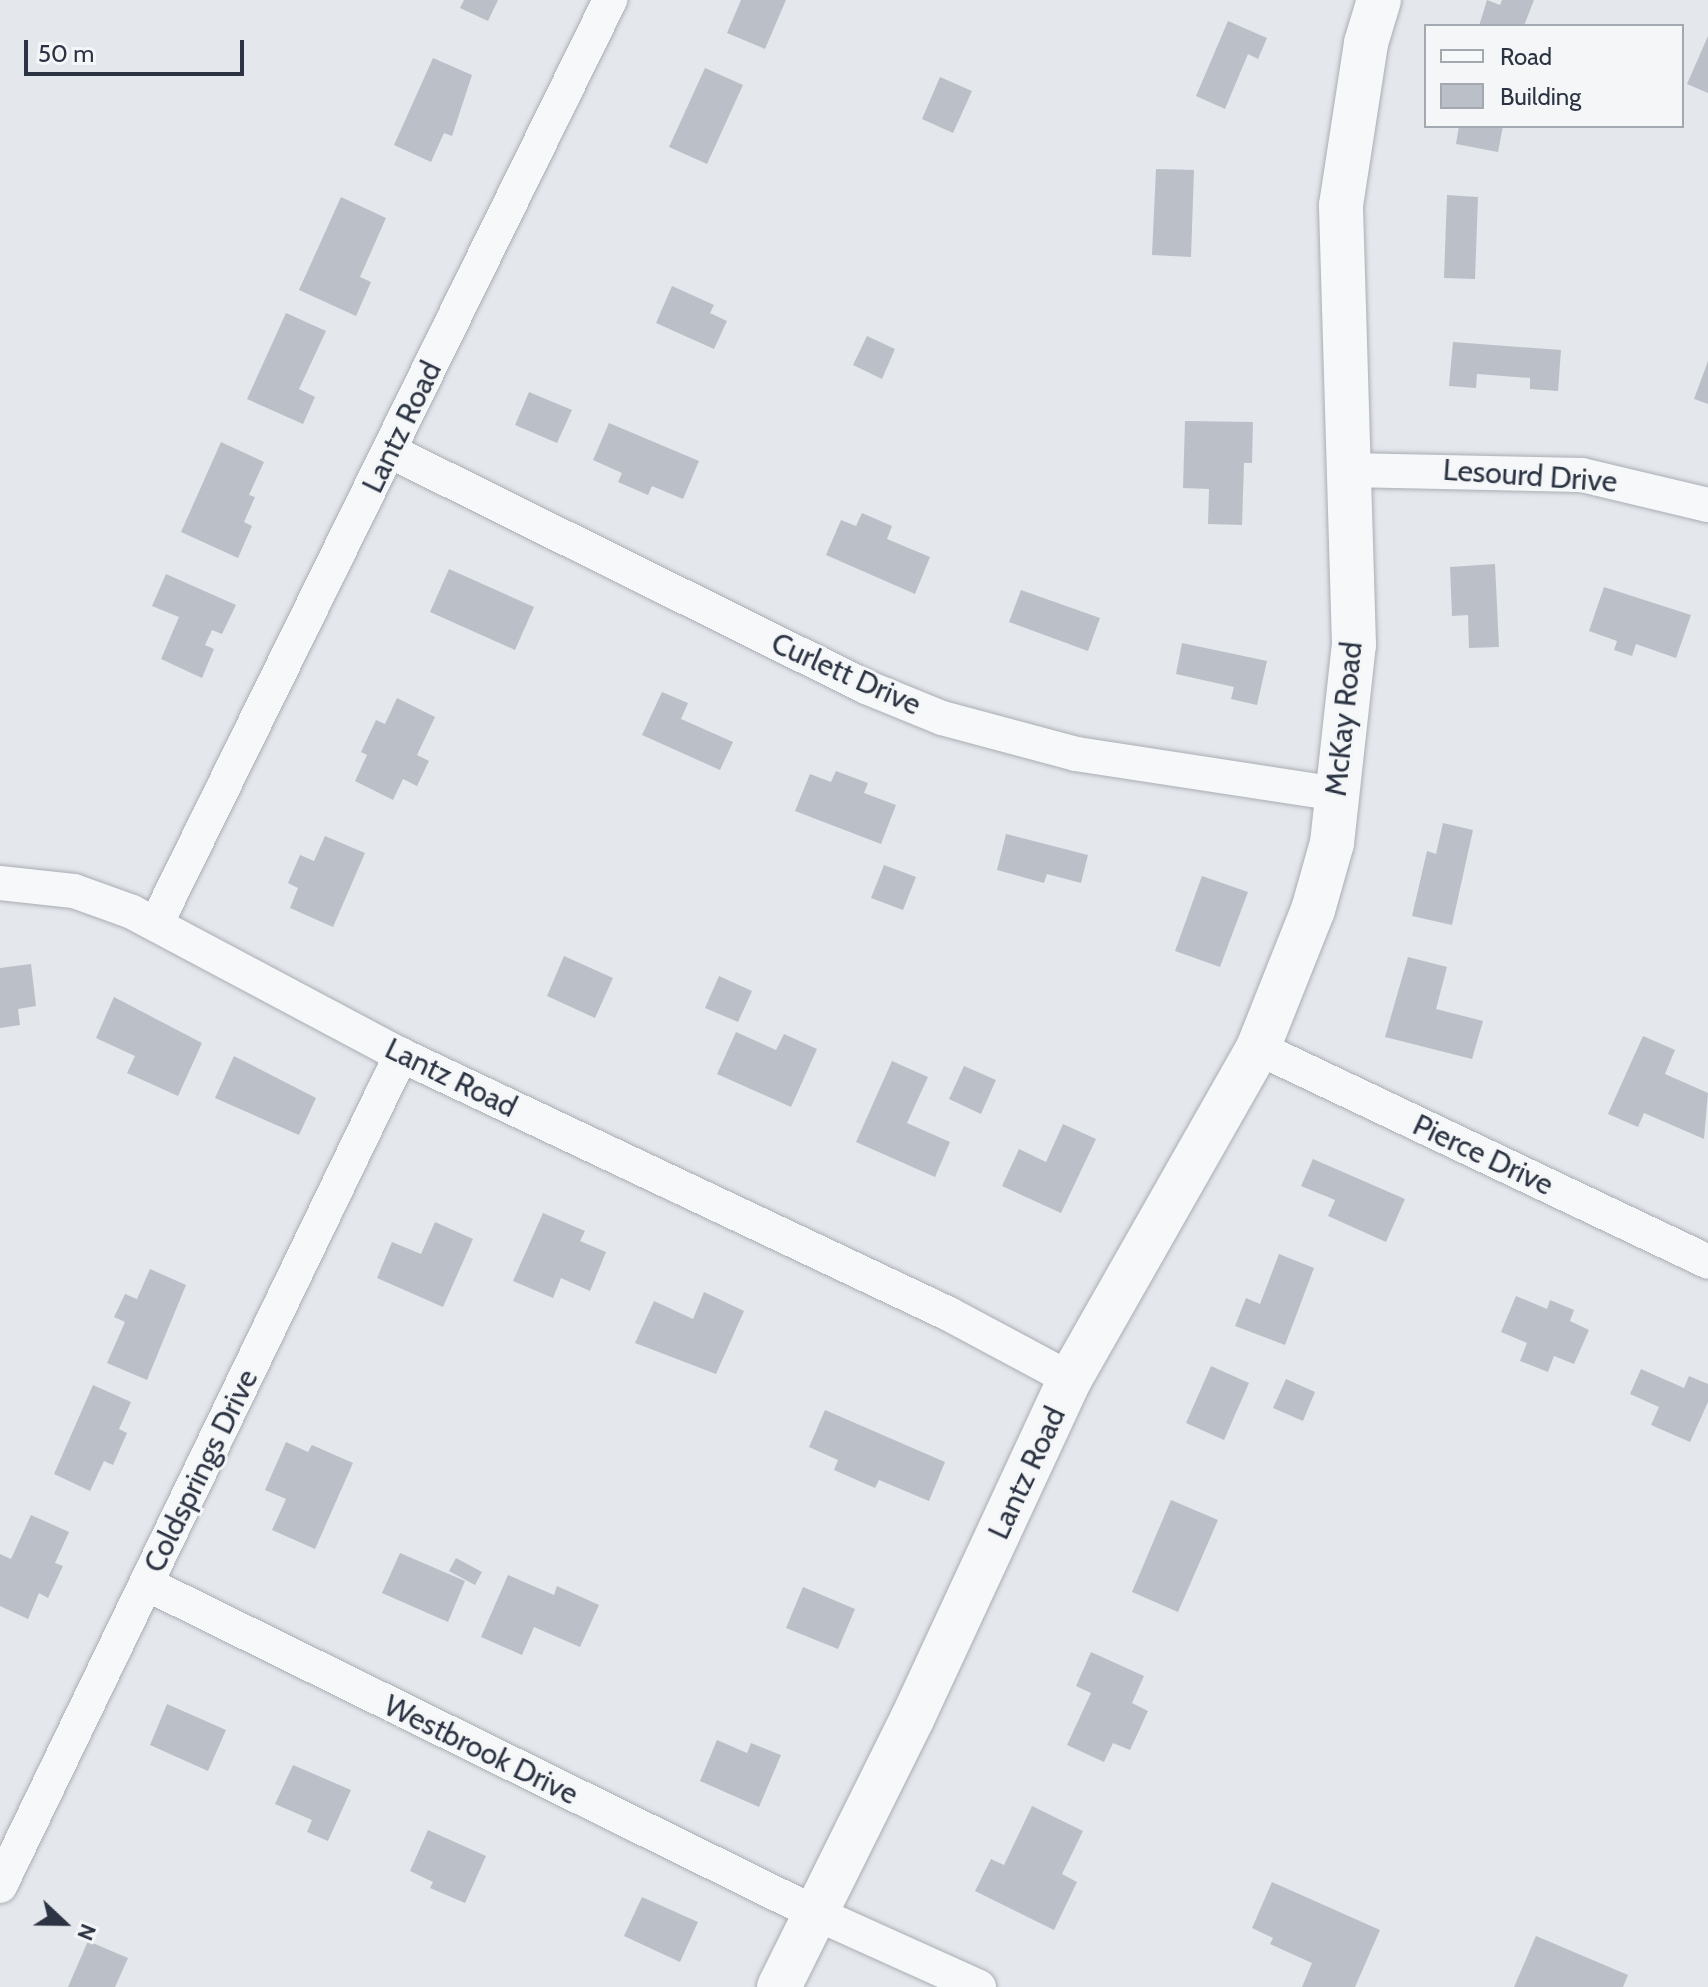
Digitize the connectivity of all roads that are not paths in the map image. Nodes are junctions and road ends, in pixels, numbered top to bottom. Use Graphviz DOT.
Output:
graph roads {
  1 [pos="610,0"];
  2 [pos="1379,0"];
  3 [pos="390,451"];
  4 [pos="1349,470"];
  5 [pos="1708,505"];
  6 [pos="1337,794"];
  7 [pos="0,883"];
  8 [pos="156,924"];
  9 [pos="1258,1048"];
  10 [pos="401,1055"];
  11 [pos="1708,1262"];
  12 [pos="1070,1379"];
  13 [pos="147,1584"];
  14 [pos="0,1886"];
  15 [pos="815,1913"];
  16 [pos="779,1987"];
  17 [pos="979,1987"];
  1 -- 3 [label="street, Lantz Road"];
  2 -- 4 [label="street, McKay Road"];
  3 -- 6 [label="street, Curlett Drive"];
  3 -- 8 [label="street, Lantz Road"];
  4 -- 5 [label="street, Lesourd Drive"];
  4 -- 6 [label="street, McKay Road"];
  6 -- 9 [label="street, McKay Road"];
  7 -- 8 [label="street"];
  8 -- 10 [label="street, Lantz Road"];
  9 -- 11 [label="street, Pierce Drive"];
  9 -- 12 [label="street, McKay Road"];
  10 -- 12 [label="street, Lantz Road"];
  10 -- 13 [label="street, Coldsprings Drive"];
  12 -- 15 [label="street, Lantz Road"];
  13 -- 14 [label="street, Coldsprings Drive"];
  13 -- 15 [label="street, Westbrook Drive"];
  15 -- 16 [label="street, Lantz Road"];
  15 -- 17 [label="street, Westbrook Drive"];
}
